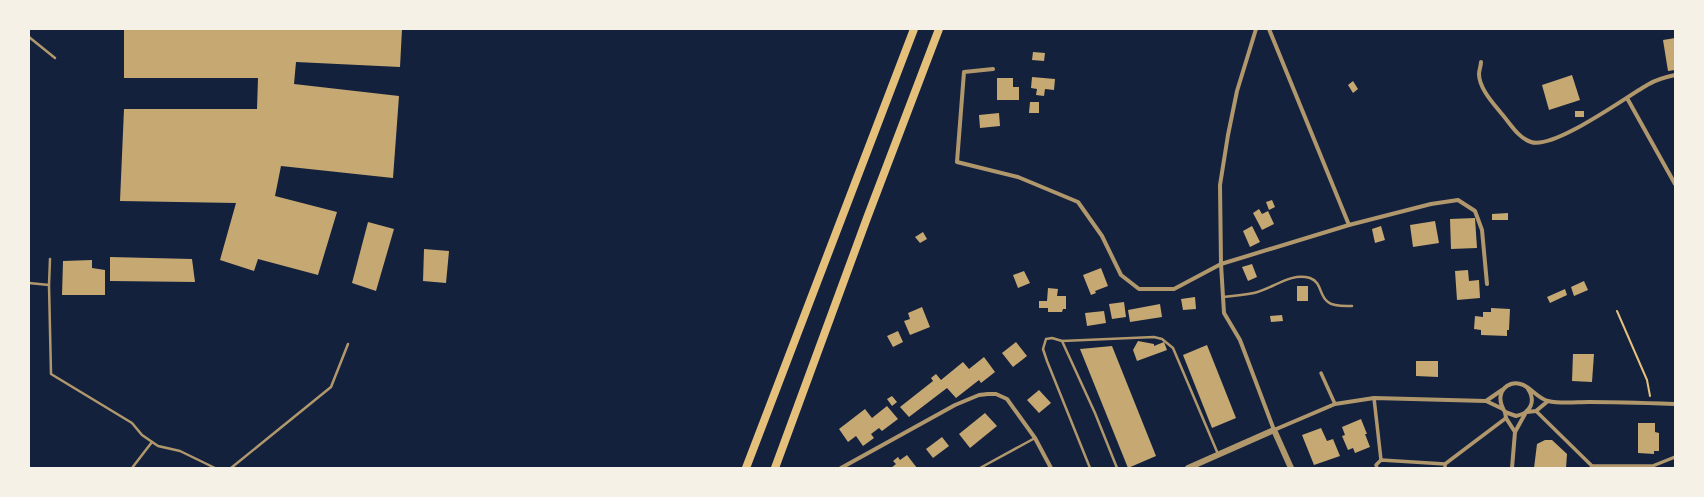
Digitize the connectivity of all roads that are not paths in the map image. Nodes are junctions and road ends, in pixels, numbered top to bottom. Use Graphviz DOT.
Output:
graph roads {
  1 [pos="914,29"];
  2 [pos="939,29"];
  3 [pos="1256,29"];
  4 [pos="1269,29"];
  5 [pos="29,37"];
  6 [pos="55,58"];
  7 [pos="1481,62"];
  8 [pos="993,69"];
  9 [pos="1675,75"];
  10 [pos="1628,98"];
  11 [pos="1675,184"];
  12 [pos="1350,226"];
  13 [pos="50,258"];
  14 [pos="1221,264"];
  15 [pos="29,282"];
  16 [pos="1487,284"];
  17 [pos="49,285"];
  18 [pos="1223,297"];
  19 [pos="1352,306"];
  20 [pos="1062,341"];
  21 [pos="348,344"];
  22 [pos="1321,373"];
  23 [pos="1504,389"];
  24 [pos="1528,389"];
  25 [pos="1374,398"];
  26 [pos="1486,401"];
  27 [pos="1548,401"];
  28 [pos="1335,404"];
  29 [pos="1675,404"];
  30 [pos="1504,411"];
  31 [pos="1536,411"];
  32 [pos="1526,412"];
  33 [pos="1506,418"];
  34 [pos="1274,430"];
  35 [pos="1515,432"];
  36 [pos="1035,438"];
  37 [pos="152,442"];
  38 [pos="1218,455"];
  39 [pos="1675,458"];
  40 [pos="1381,460"];
  41 [pos="1445,466"];
  42 [pos="1591,467"];
  43 [pos="1650,467"];
  44 [pos="132,468"];
  45 [pos="215,468"];
  46 [pos="230,468"];
  47 [pos="746,468"];
  48 [pos="775,468"];
  49 [pos="841,468"];
  50 [pos="980,468"];
  51 [pos="1050,468"];
  52 [pos="1090,468"];
  53 [pos="1117,468"];
  54 [pos="1188,468"];
  55 [pos="1291,468"];
  56 [pos="1377,468"];
  57 [pos="1512,468"];
  1 -- 47 [label="highway"];
  2 -- 48 [label="highway"];
  3 -- 14 [label="street"];
  4 -- 12 [label="street"];
  5 -- 6 [label="lane"];
  7 -- 10 [label="street"];
  8 -- 14 [label="street"];
  9 -- 10 [label="street"];
  10 -- 11 [label="street"];
  12 -- 14 [label="street"];
  12 -- 16 [label="street"];
  13 -- 17 [label="lane"];
  14 -- 18 [label="street"];
  15 -- 17 [label="lane"];
  17 -- 37 [label="lane"];
  18 -- 19 [label="lane"];
  18 -- 34 [label="street"];
  20 -- 38 [label="lane"];
  20 -- 52 [label="lane"];
  20 -- 53 [label="lane"];
  21 -- 46 [label="lane"];
  22 -- 28 [label="street"];
  23 -- 24 [label="street"];
  23 -- 26 [label="street"];
  23 -- 30 [label="street"];
  24 -- 27 [label="street"];
  24 -- 32 [label="street"];
  25 -- 26 [label="street"];
  25 -- 28 [label="street"];
  25 -- 40 [label="street"];
  26 -- 30 [label="street"];
  27 -- 29 [label="street"];
  27 -- 31 [label="street"];
  28 -- 34 [label="street"];
  30 -- 32 [label="street"];
  30 -- 33 [label="street"];
  31 -- 32 [label="street"];
  31 -- 42 [label="street"];
  32 -- 35 [label="street"];
  33 -- 35 [label="street"];
  33 -- 41 [label="street"];
  34 -- 38 [label="street"];
  34 -- 55 [label="street"];
  35 -- 57 [label="street"];
  36 -- 49 [label="street"];
  36 -- 50 [label="lane"];
  36 -- 51 [label="street"];
  37 -- 44 [label="lane"];
  37 -- 45 [label="lane"];
  38 -- 54 [label="street"];
  39 -- 43 [label="street"];
  40 -- 41 [label="street"];
  40 -- 56 [label="street"];
  42 -- 43 [label="street"];
}
